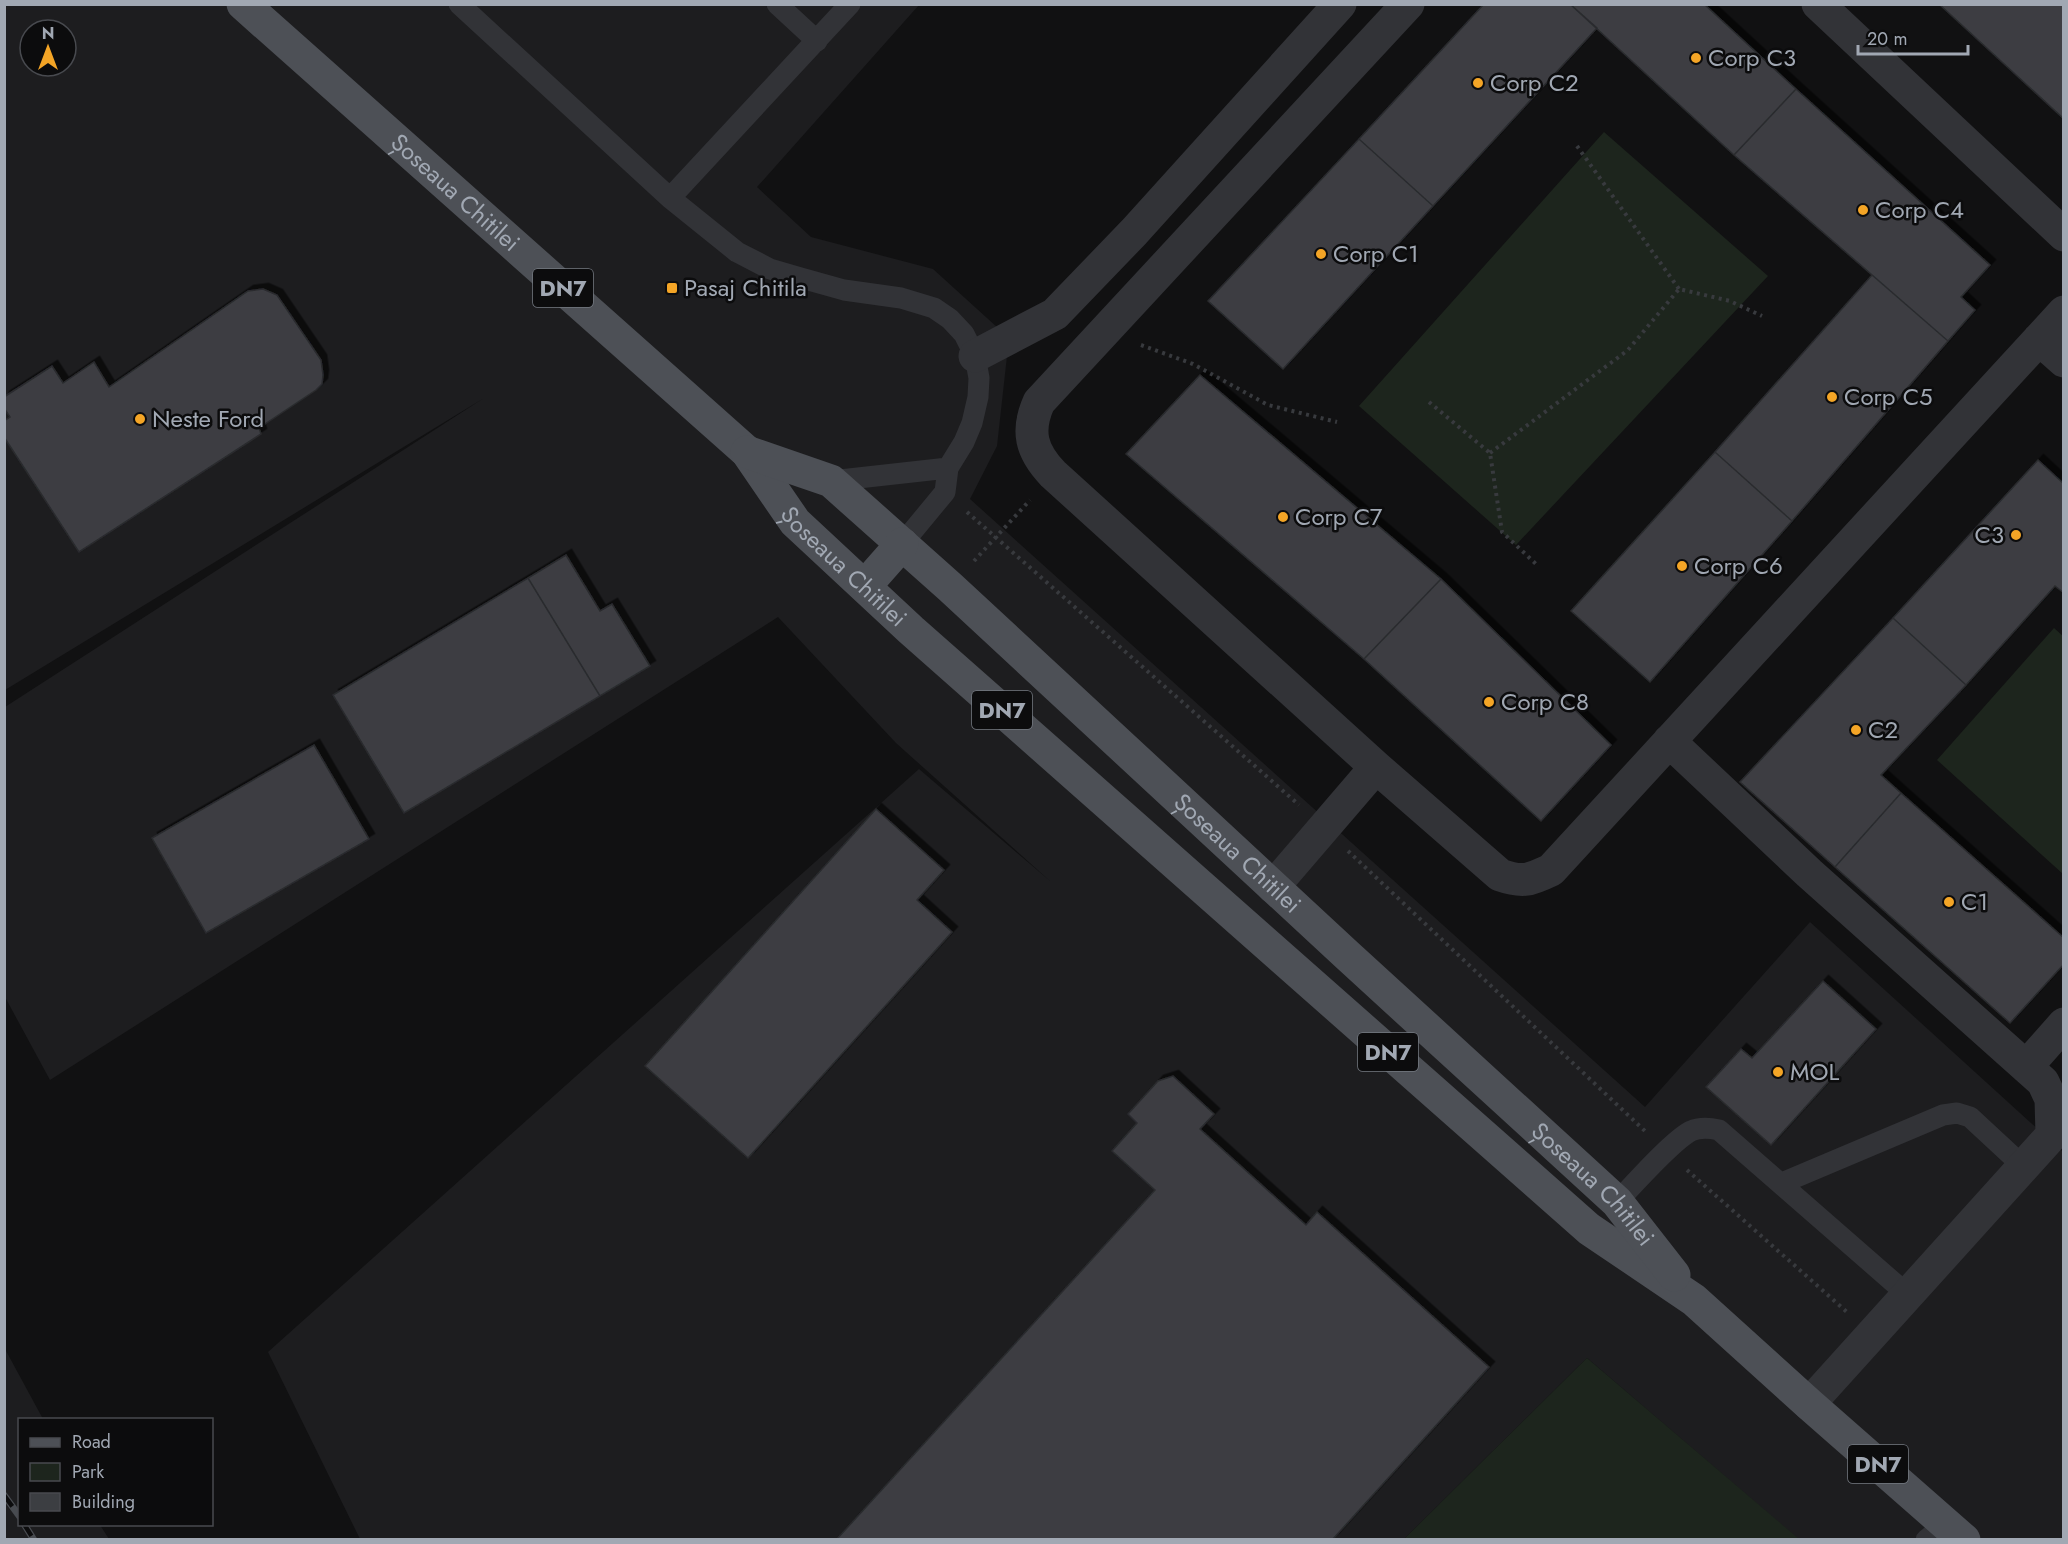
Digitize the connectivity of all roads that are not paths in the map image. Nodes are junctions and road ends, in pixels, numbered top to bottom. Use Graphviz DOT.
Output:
graph roads {
  1 [pos="243,4"];
  2 [pos="459,4"];
  3 [pos="777,4"];
  4 [pos="850,4"];
  5 [pos="1340,4"];
  6 [pos="1408,4"];
  7 [pos="1818,4"];
  8 [pos="817,41"];
  9 [pos="670,198"];
  10 [pos="2064,235"];
  11 [pos="2064,312"];
  12 [pos="2039,339"];
  13 [pos="975,356"];
  14 [pos="2064,362"];
  15 [pos="747,452"];
  16 [pos="948,468"];
  17 [pos="831,481"];
  18 [pos="902,544"];
  19 [pos="865,585"];
  20 [pos="1669,741"];
  21 [pos="1376,767"];
  22 [pos="1273,887"];
  23 [pos="2064,1024"];
  24 [pos="2025,1067"];
  25 [pos="2025,1168"];
  26 [pos="1782,1183"];
  27 [pos="1617,1202"];
  28 [pos="1908,1295"];
  29 [pos="1694,1300"];
  30 [pos="1809,1404"];
  31 [pos="1945,1534"];
  1 -- 15 [label="main road, Șoseaua Chitilei / DN7"];
  2 -- 9 [label="lane"];
  3 -- 8 [label="lane"];
  4 -- 8 [label="lane"];
  5 -- 13 [label="street"];
  6 -- 21 [label="street"];
  7 -- 10 [label="street"];
  8 -- 9 [label="lane"];
  9 -- 13 [label="lane"];
  11 -- 12 [label="street"];
  12 -- 14 [label="street"];
  12 -- 20 [label="street"];
  13 -- 16 [label="lane"];
  15 -- 17 [label="main road, Șoseaua Chitilei / DN7"];
  15 -- 19 [label="main road, Șoseaua Chitilei / DN7"];
  16 -- 17 [label="lane"];
  16 -- 18 [label="lane"];
  17 -- 18 [label="main road, Șoseaua Chitilei / DN7"];
  18 -- 19 [label="main road"];
  18 -- 22 [label="main road, Șoseaua Chitilei / DN7"];
  19 -- 29 [label="main road, Șoseaua Chitilei / DN7"];
  20 -- 21 [label="street"];
  20 -- 24 [label="street"];
  21 -- 22 [label="street"];
  22 -- 27 [label="main road, Șoseaua Chitilei / DN7"];
  23 -- 24 [label="street"];
  24 -- 25 [label="street"];
  25 -- 26 [label="lane"];
  25 -- 28 [label="street"];
  26 -- 27 [label="lane"];
  26 -- 28 [label="lane"];
  27 -- 29 [label="main road, Șoseaua Chitilei / DN7"];
  28 -- 30 [label="street"];
  29 -- 30 [label="main road, Șoseaua Chitilei / DN7"];
  30 -- 31 [label="main road, Șoseaua Chitilei / DN7"];
}
